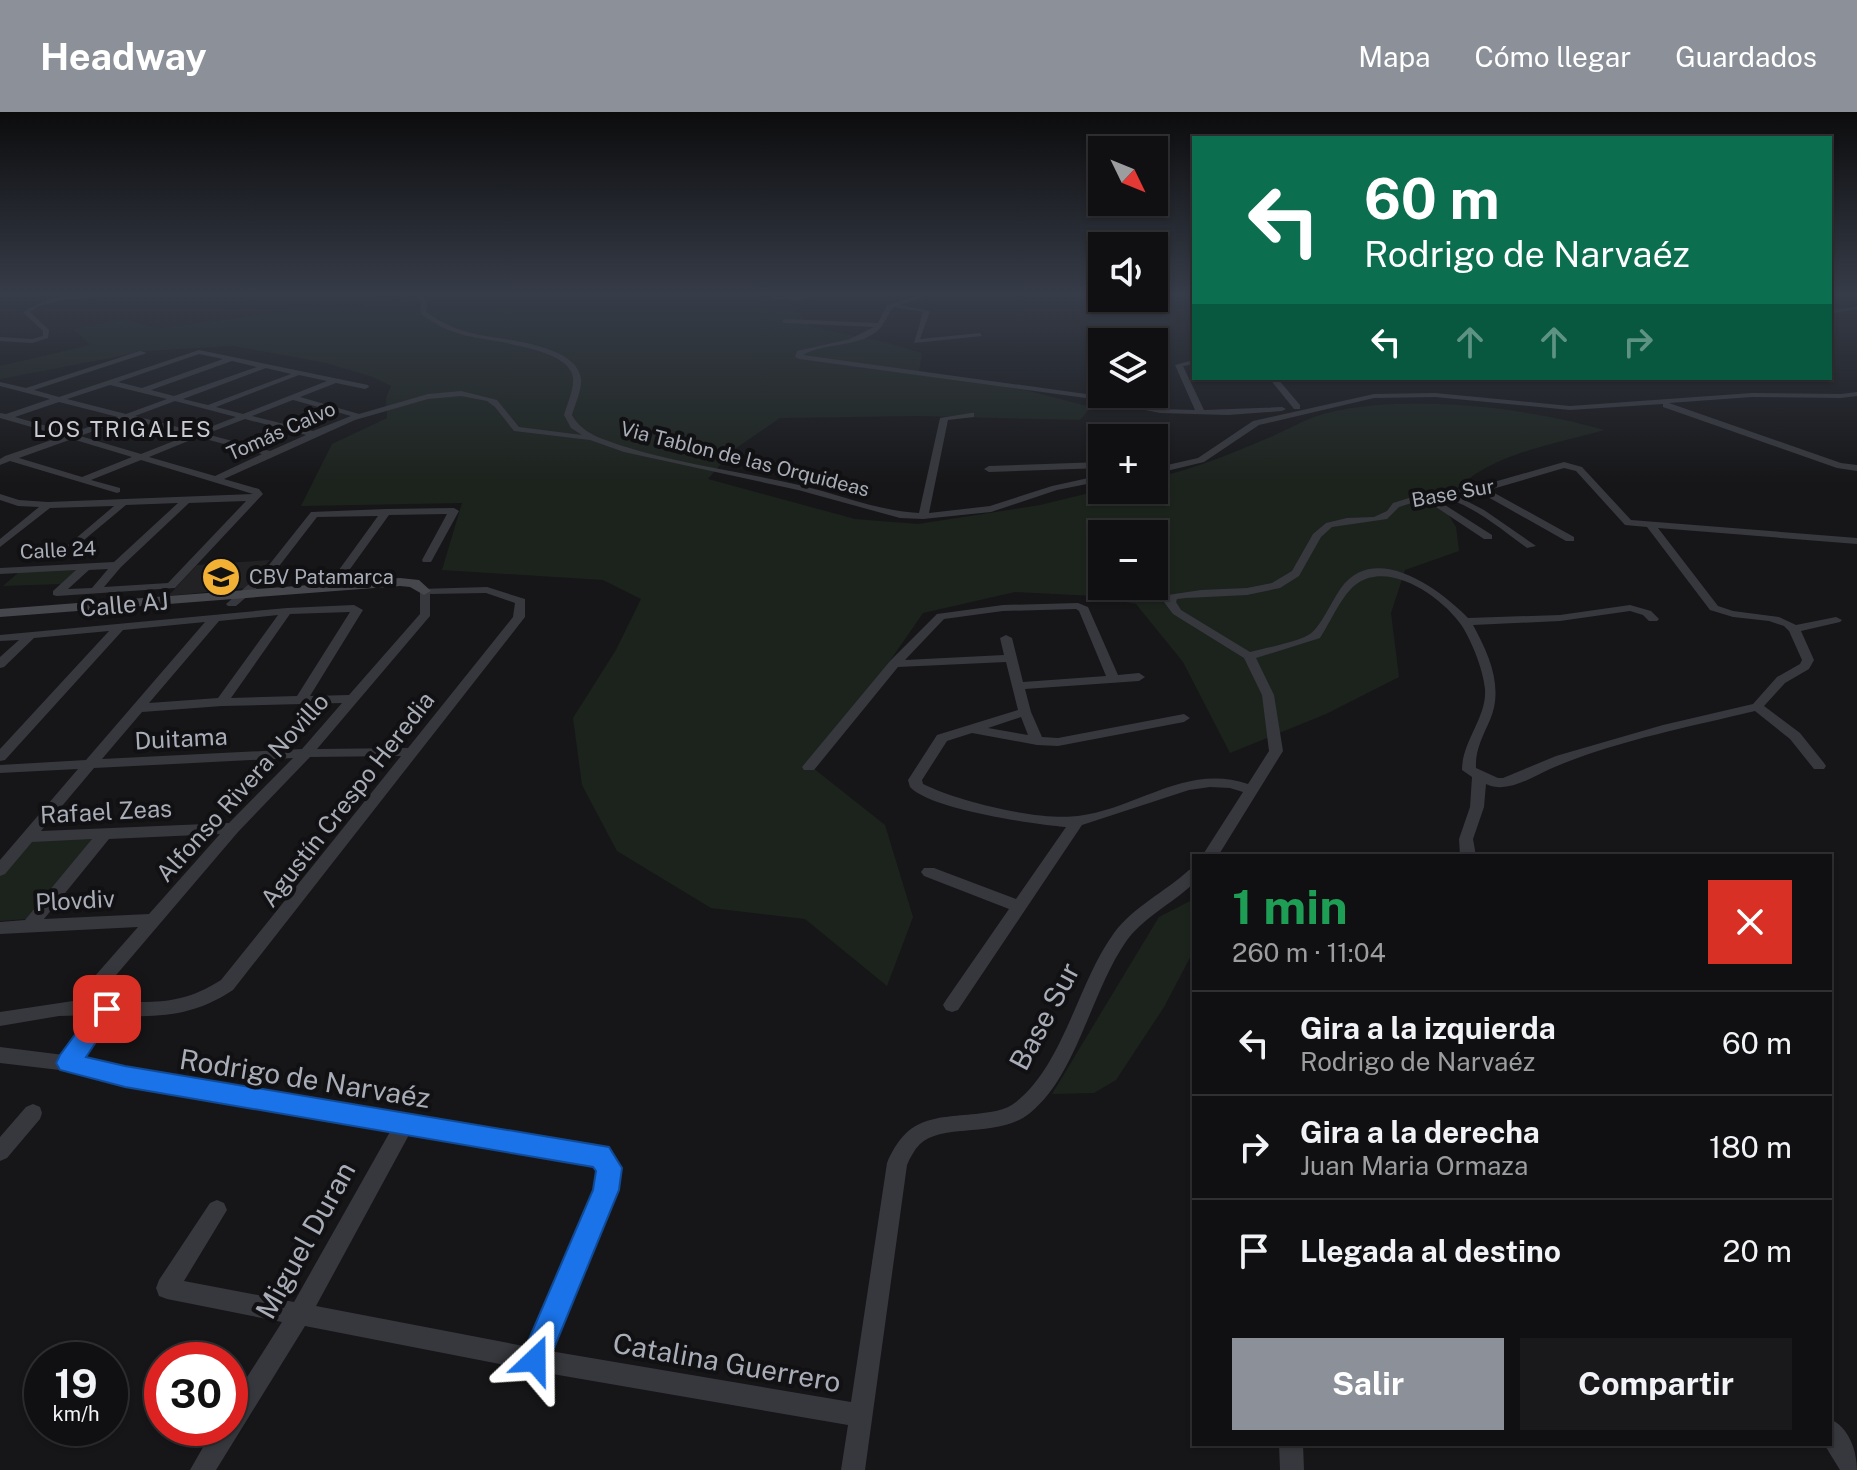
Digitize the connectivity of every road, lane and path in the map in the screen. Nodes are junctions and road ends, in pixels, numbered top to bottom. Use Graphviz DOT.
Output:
graph roads {
  1 [pos="130,357"];
  2 [pos="183,357"];
  3 [pos="224,357"];
  4 [pos="557,357"];
  5 [pos="800,357"];
  6 [pos="231,359"];
  7 [pos="1192,362"];
  8 [pos="265,366"];
  9 [pos="299,373"];
  10 [pos="1275,380"];
  11 [pos="335,381"];
  12 [pos="108,382"];
  13 [pos="0,384"];
  14 [pos="365,387"];
  15 [pos="1388,388"];
  16 [pos="28,390"];
  17 [pos="142,391"];
  18 [pos="1857,394"];
  19 [pos="1435,395"];
  20 [pos="291,397"];
  21 [pos="59,399"];
  22 [pos="174,399"];
  23 [pos="1658,402"];
  24 [pos="1341,405"];
  25 [pos="208,407"];
  26 [pos="1297,407"];
  27 [pos="1201,413"];
  28 [pos="244,415"];
  29 [pos="971,415"];
  30 [pos="3,416"];
  31 [pos="359,416"];
  32 [pos="126,417"];
  33 [pos="195,435"];
  34 [pos="318,435"];
  35 [pos="72,436"];
  36 [pos="593,438"];
  37 [pos="272,454"];
  38 [pos="142,456"];
  39 [pos="3,459"];
  40 [pos="1088,465"];
  41 [pos="1168,468"];
  42 [pos="1857,468"];
  43 [pos="989,469"];
  44 [pos="218,478"];
  45 [pos="82,480"];
  46 [pos="1088,481"];
  47 [pos="1481,489"];
  48 [pos="117,490"];
  49 [pos="1447,494"];
  50 [pos="1425,496"];
  51 [pos="0,497"];
  52 [pos="252,498"];
  53 [pos="124,502"];
  54 [pos="185,502"];
  55 [pos="48,505"];
  56 [pos="386,512"];
  57 [pos="923,516"];
  58 [pos="1650,525"];
  59 [pos="1488,537"];
  60 [pos="1570,539"];
  61 [pos="1857,541"];
  62 [pos="0,544"];
  63 [pos="1531,546"];
  64 [pos="72,547"];
  65 [pos="427,560"];
  66 [pos="117,565"];
  67 [pos="86,567"];
  68 [pos="0,571"];
  69 [pos="341,574"];
  70 [pos="96,590"];
  71 [pos="424,591"];
  72 [pos="247,594"];
  73 [pos="232,604"];
  74 [pos="287,611"];
  75 [pos="0,613"];
  76 [pos="215,618"];
  77 [pos="1653,619"];
  78 [pos="1836,620"];
  79 [pos="1465,622"];
  80 [pos="0,623"];
  81 [pos="119,627"];
  82 [pos="1794,629"];
  83 [pos="31,635"];
  84 [pos="0,638"];
  85 [pos="1006,638"];
  86 [pos="1249,656"];
  87 [pos="1009,658"];
  88 [pos="0,664"];
  89 [pos="894,664"];
  90 [pos="1139,677"];
  91 [pos="1113,678"];
  92 [pos="1018,686"];
  93 [pos="352,699"];
  94 [pos="301,700"];
  95 [pos="222,702"];
  96 [pos="1757,707"];
  97 [pos="139,708"];
  98 [pos="1025,712"];
  99 [pos="1184,718"];
  100 [pos="972,729"];
  101 [pos="1037,741"];
  102 [pos="412,752"];
  103 [pos="306,753"];
  104 [pos="0,757"];
  105 [pos="90,764"];
  106 [pos="1819,766"];
  107 [pos="809,767"];
  108 [pos="0,769"];
  109 [pos="1479,777"];
  110 [pos="1251,790"];
  111 [pos="1077,822"];
  112 [pos="233,828"];
  113 [pos="105,833"];
  114 [pos="28,837"];
  115 [pos="1211,854"];
  116 [pos="1468,854"];
  117 [pos="0,870"];
  118 [pos="929,872"];
  119 [pos="1192,876"];
  120 [pos="1019,907"];
  121 [pos="152,920"];
  122 [pos="30,926"];
  123 [pos="0,928"];
  124 [pos="952,1005"];
  125 [pos="77,1008"];
  126 [pos="107,1009"];
  127 [pos="0,1019"];
  128 [pos="0,1055"];
  129 [pos="68,1063"];
  130 [pos="33,1113"];
  131 [pos="405,1123"];
  132 [pos="0,1152"];
  133 [pos="217,1210"];
  134 [pos="300,1313"];
  135 [pos="535,1360"];
  136 [pos="248,1396"];
  137 [pos="861,1415"];
  138 [pos="1832,1434"];
  139 [pos="217,1446"];
  140 [pos="1291,1446"];
  141 [pos="202,1470"];
  142 [pos="853,1470"];
  143 [pos="1292,1470"];
  144 [pos="1854,1470"];
  1 -- 16 [label="street"];
  2 -- 12 [label="street"];
  3 -- 6 [label="street"];
  4 -- 36 [label="street, Via Tablon de las Orquideas"];
  5 -- 27 [label="street"];
  6 -- 8 [label="street"];
  6 -- 17 [label="street"];
  7 -- 27 [label="street"];
  8 -- 9 [label="street"];
  8 -- 22 [label="street"];
  9 -- 11 [label="street"];
  9 -- 25 [label="street"];
  10 -- 26 [label="street"];
  11 -- 14 [label="street"];
  11 -- 20 [label="street"];
  12 -- 17 [label="street"];
  12 -- 21 [label="street"];
  13 -- 16 [label="street"];
  15 -- 19 [label="street"];
  16 -- 21 [label="street"];
  17 -- 22 [label="street"];
  18 -- 23 [label="street"];
  19 -- 23 [label="street"];
  19 -- 24 [label="street"];
  20 -- 28 [label="street"];
  20 -- 31 [label="street"];
  21 -- 30 [label="street"];
  21 -- 32 [label="street"];
  22 -- 25 [label="street"];
  22 -- 32 [label="street"];
  23 -- 42 [label="street"];
  24 -- 26 [label="street"];
  24 -- 41 [label="street"];
  25 -- 28 [label="street"];
  26 -- 27 [label="street"];
  28 -- 33 [label="street"];
  28 -- 34 [label="street"];
  29 -- 57 [label="street"];
  30 -- 35 [label="street"];
  31 -- 34 [label="street, Tomás Calvo"];
  31 -- 36 [label="street, Tomás Calvo"];
  32 -- 33 [label="street"];
  32 -- 35 [label="street"];
  33 -- 37 [label="street"];
  33 -- 38 [label="street"];
  34 -- 37 [label="street, Tomás Calvo"];
  35 -- 38 [label="street"];
  35 -- 39 [label="street"];
  36 -- 57 [label="street, Via Tablon de las Orquideas"];
  37 -- 44 [label="street, Tomás Calvo"];
  38 -- 44 [label="street"];
  38 -- 45 [label="street"];
  39 -- 45 [label="street"];
  40 -- 43 [label="street"];
  44 -- 52 [label="street"];
  45 -- 48 [label="street"];
  46 -- 57 [label="street, Via Tablon de las Orquideas"];
  47 -- 49 [label="street, Base Sur"];
  47 -- 58 [label="street, Base Sur"];
  47 -- 60 [label="street"];
  49 -- 50 [label="street, Base Sur"];
  49 -- 63 [label="street"];
  50 -- 59 [label="street"];
  50 -- 86 [label="street, Base Sur"];
  51 -- 55 [label="street"];
  52 -- 54 [label="street"];
  52 -- 70 [label="street"];
  53 -- 54 [label="street"];
  53 -- 55 [label="street"];
  53 -- 64 [label="street"];
  54 -- 66 [label="street"];
  55 -- 62 [label="street"];
  56 -- 65 [label="street"];
  56 -- 69 [label="street"];
  56 -- 72 [label="street"];
  58 -- 61 [label="street"];
  58 -- 82 [label="street"];
  66 -- 67 [label="street, Calle 24"];
  66 -- 70 [label="street"];
  67 -- 68 [label="street, Calle 24"];
  67 -- 70 [label="street"];
  71 -- 72 [label="street"];
  71 -- 73 [label="street"];
  71 -- 93 [label="street, Alfonso Rivera Novillo"];
  71 -- 102 [label="street, Agustín Crespo Heredia"];
  72 -- 73 [label="street"];
  72 -- 75 [label="street"];
  73 -- 80 [label="street"];
  74 -- 76 [label="street, Calle AJ"];
  74 -- 94 [label="street, Calle AJ"];
  74 -- 95 [label="street"];
  76 -- 81 [label="street, Calle AJ"];
  76 -- 97 [label="street"];
  77 -- 79 [label="street"];
  78 -- 82 [label="street"];
  79 -- 86 [label="street"];
  79 -- 109 [label="street"];
  81 -- 83 [label="street, Calle AJ"];
  81 -- 104 [label="street"];
  82 -- 96 [label="street"];
  83 -- 84 [label="street, Calle AJ"];
  83 -- 88 [label="street"];
  85 -- 87 [label="street"];
  86 -- 110 [label="street"];
  87 -- 89 [label="street"];
  87 -- 92 [label="street"];
  89 -- 91 [label="street"];
  89 -- 107 [label="street"];
  90 -- 91 [label="street"];
  91 -- 92 [label="street"];
  92 -- 98 [label="street"];
  93 -- 94 [label="street"];
  93 -- 103 [label="street, Alfonso Rivera Novillo"];
  94 -- 95 [label="street"];
  95 -- 97 [label="street"];
  96 -- 106 [label="street"];
  96 -- 109 [label="street"];
  97 -- 105 [label="street"];
  98 -- 100 [label="street"];
  98 -- 101 [label="street"];
  99 -- 101 [label="street"];
  100 -- 101 [label="street"];
  100 -- 111 [label="street"];
  102 -- 103 [label="street, Duitama"];
  102 -- 126 [label="street, Agustín Crespo Heredia"];
  103 -- 105 [label="street, Duitama"];
  103 -- 112 [label="street, Alfonso Rivera Novillo"];
  105 -- 108 [label="street, Duitama"];
  105 -- 114 [label="street"];
  109 -- 116 [label="street"];
  110 -- 111 [label="street"];
  110 -- 115 [label="street"];
  111 -- 120 [label="street"];
  112 -- 113 [label="street, Rafael Zeas"];
  112 -- 121 [label="street, Alfonso Rivera Novillo"];
  113 -- 114 [label="street, Rafael Zeas"];
  113 -- 122 [label="street"];
  114 -- 117 [label="street"];
  118 -- 120 [label="street"];
  119 -- 137 [label="street, Base Sur"];
  120 -- 124 [label="street"];
  121 -- 122 [label="street, Plovdiv"];
  121 -- 125 [label="street, Alfonso Rivera Novillo"];
  122 -- 123 [label="street, Plovdiv"];
  125 -- 126 [label="street"];
  125 -- 127 [label="street"];
  126 -- 129 [label="street"];
  128 -- 129 [label="street, Rodrigo de Narvaéz"];
  129 -- 131 [label="street, Rodrigo de Narvaéz"];
  130 -- 132 [label="street"];
  131 -- 134 [label="street, Miguel Duran"];
  131 -- 135 [label="street, Rodrigo de Narvaéz"];
  133 -- 134 [label="street, Catalina Guerrero"];
  134 -- 135 [label="street, Catalina Guerrero"];
  134 -- 136 [label="street, Miguel Duran"];
  135 -- 137 [label="street, Catalina Guerrero"];
  137 -- 142 [label="street, Base Sur"];
  138 -- 144 [label="street"];
  139 -- 141 [label="street, Miguel Duran"];
  140 -- 143 [label="street"];
}
